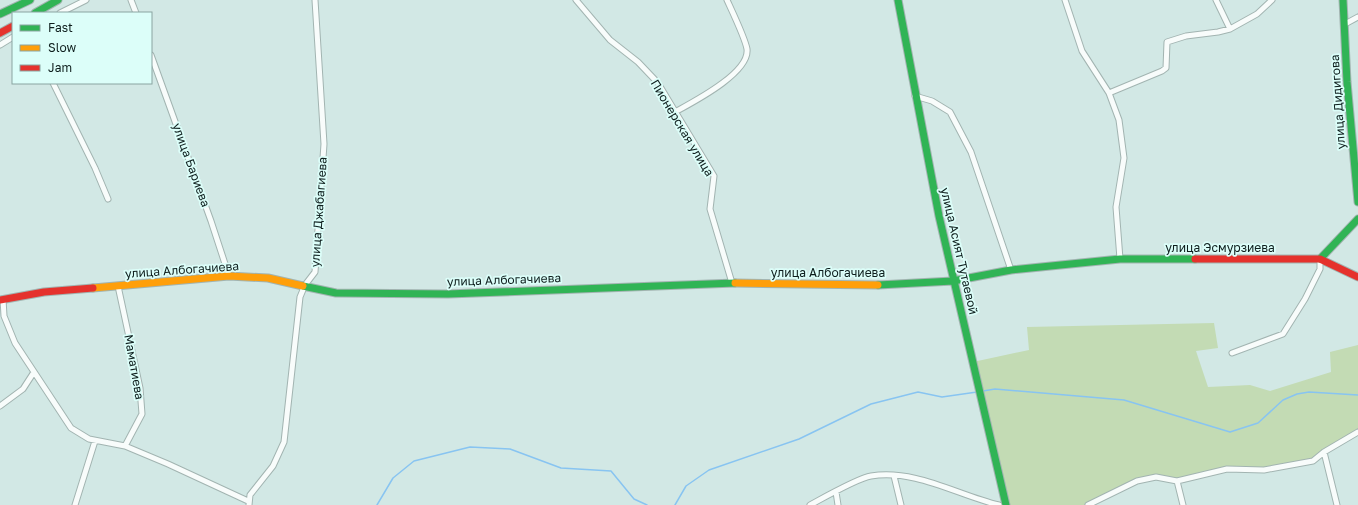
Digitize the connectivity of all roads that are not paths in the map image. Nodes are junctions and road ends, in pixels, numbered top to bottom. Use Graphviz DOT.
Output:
graph roads {
  1 [pos="30,0"];
  2 [pos="58,0"];
  3 [pos="86,0"];
  4 [pos="131,0"];
  5 [pos="315,0"];
  6 [pos="576,0"];
  7 [pos="727,0"];
  8 [pos="898,0"];
  9 [pos="1065,0"];
  10 [pos="1216,0"];
  11 [pos="1272,0"];
  12 [pos="1343,0"];
  13 [pos="37,12"];
  14 [pos="62,12"];
  15 [pos="136,12"];
  16 [pos="0,14"];
  17 [pos="1358,17"];
  18 [pos="1345,24"];
  19 [pos="12,27"];
  20 [pos="1230,29"];
  21 [pos="0,33"];
  22 [pos="12,38"];
  23 [pos="0,45"];
  24 [pos="152,58"];
  25 [pos="53,84"];
  26 [pos="1109,93"];
  27 [pos="915,96"];
  28 [pos="675,112"];
  29 [pos="108,199"];
  30 [pos="1358,202"];
  31 [pos="1358,219"];
  32 [pos="1120,259"];
  33 [pos="1320,259"];
  34 [pos="1011,270"];
  35 [pos="229,276"];
  36 [pos="1358,277"];
  37 [pos="953,281"];
  38 [pos="732,283"];
  39 [pos="305,285"];
  40 [pos="118,286"];
  41 [pos="2,300"];
  42 [pos="1232,353"];
  43 [pos="34,372"];
  44 [pos="0,406"];
  45 [pos="1358,432"];
  46 [pos="95,441"];
  47 [pos="125,446"];
  48 [pos="1324,452"];
  49 [pos="894,476"];
  50 [pos="1177,481"];
  51 [pos="836,492"];
  52 [pos="248,503"];
  53 [pos="75,505"];
  54 [pos="810,505"];
  55 [pos="838,505"];
  56 [pos="901,505"];
  57 [pos="999,505"];
  58 [pos="1006,505"];
  59 [pos="1088,505"];
  60 [pos="1183,505"];
  61 [pos="1337,505"];
  1 -- 16 [label="main road"];
  2 -- 13 [label="main road"];
  3 -- 14 [label="street"];
  4 -- 15 [label="street"];
  5 -- 39 [label="street, улица Джабагиева"];
  6 -- 28 [label="street, Пионерская улица"];
  7 -- 28 [label="street"];
  8 -- 27 [label="main road, улица Асият Тутаевой"];
  9 -- 26 [label="street"];
  10 -- 20 [label="street"];
  11 -- 20 [label="street"];
  12 -- 18 [label="main road, улица Дидигова"];
  17 -- 18 [label="street"];
  18 -- 30 [label="main road, улица Дидигова"];
  19 -- 21 [label="main road"];
  20 -- 26 [label="street"];
  22 -- 23 [label="street"];
  24 -- 35 [label="street, улица Бариева"];
  25 -- 29 [label="street"];
  26 -- 32 [label="street"];
  27 -- 34 [label="street"];
  27 -- 37 [label="main road, улица Асият Тутаевой"];
  28 -- 38 [label="street, Пионерская улица"];
  31 -- 33 [label="main road"];
  32 -- 33 [label="main road, улица Эсмурзиева"];
  32 -- 34 [label="main road, улица Эсмурзиева"];
  33 -- 36 [label="main road"];
  33 -- 42 [label="street"];
  34 -- 37 [label="main road, улица Албогачиева"];
  35 -- 39 [label="main road, улица Албогачиева"];
  35 -- 40 [label="main road, улица Албогачиева"];
  37 -- 38 [label="main road, улица Албогачиева"];
  37 -- 58 [label="main road, улица Асият Тутаевой"];
  38 -- 39 [label="main road, улица Албогачиева"];
  39 -- 52 [label="street, улица Джабагиева"];
  40 -- 41 [label="main road, улица Албогачиева"];
  40 -- 47 [label="street, Маматиева"];
  41 -- 43 [label="street"];
  43 -- 44 [label="street"];
  43 -- 46 [label="street"];
  45 -- 48 [label="street"];
  46 -- 47 [label="street"];
  46 -- 53 [label="street"];
  47 -- 52 [label="street"];
  48 -- 50 [label="street"];
  48 -- 61 [label="street"];
  49 -- 51 [label="street"];
  49 -- 56 [label="street"];
  49 -- 57 [label="street"];
  50 -- 59 [label="street"];
  50 -- 60 [label="street"];
  51 -- 54 [label="street"];
  51 -- 55 [label="street"];
}
